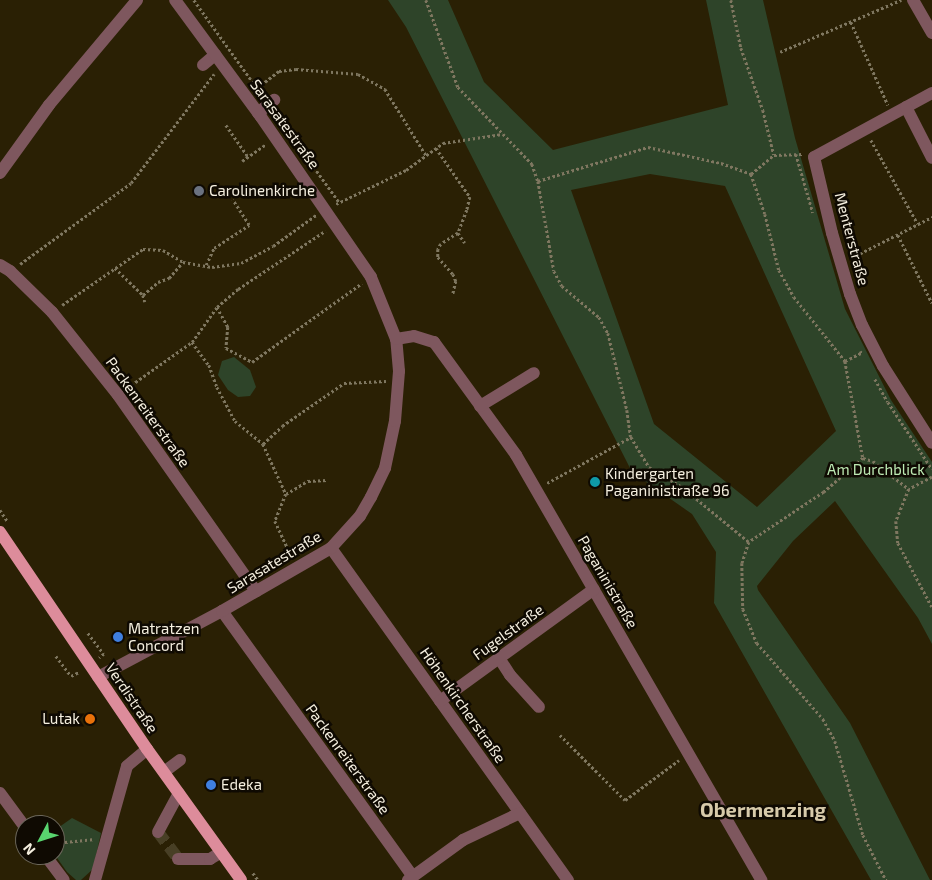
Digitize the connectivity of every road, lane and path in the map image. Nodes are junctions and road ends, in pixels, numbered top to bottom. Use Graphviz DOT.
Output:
graph roads {
  1 [pos="137,0"];
  2 [pos="175,0"];
  3 [pos="426,0"];
  4 [pos="731,0"];
  5 [pos="902,0"];
  6 [pos="913,0"];
  7 [pos="851,22"];
  8 [pos="932,33"];
  9 [pos="780,52"];
  10 [pos="218,60"];
  11 [pos="202,65"];
  12 [pos="258,88"];
  13 [pos="932,93"];
  14 [pos="274,100"];
  15 [pos="906,107"];
  16 [pos="258,113"];
  17 [pos="892,115"];
  18 [pos="226,125"];
  19 [pos="865,129"];
  20 [pos="502,134"];
  21 [pos="276,138"];
  22 [pos="436,148"];
  23 [pos="426,155"];
  24 [pos="248,156"];
  25 [pos="774,156"];
  26 [pos="814,157"];
  27 [pos="932,158"];
  28 [pos="242,161"];
  29 [pos="0,173"];
  30 [pos="751,174"];
  31 [pos="538,181"];
  32 [pos="233,200"];
  33 [pos="326,209"];
  34 [pos="932,217"];
  35 [pos="337,224"];
  36 [pos="918,224"];
  37 [pos="458,233"];
  38 [pos="897,235"];
  39 [pos="465,243"];
  40 [pos="183,262"];
  41 [pos="841,264"];
  42 [pos="205,266"];
  43 [pos="5,268"];
  44 [pos="115,268"];
  45 [pos="372,276"];
  46 [pos="932,290"];
  47 [pos="927,293"];
  48 [pos="453,294"];
  49 [pos="143,295"];
  50 [pos="146,302"];
  51 [pos="932,303"];
  52 [pos="217,307"];
  53 [pos="52,312"];
  54 [pos="396,339"];
  55 [pos="192,342"];
  56 [pos="861,353"];
  57 [pos="866,362"];
  58 [pos="534,373"];
  59 [pos="874,378"];
  60 [pos="397,380"];
  61 [pos="118,395"];
  62 [pos="480,406"];
  63 [pos="631,437"];
  64 [pos="263,444"];
  65 [pos="932,444"];
  66 [pos="863,458"];
  67 [pos="932,469"];
  68 [pos="932,477"];
  69 [pos="327,480"];
  70 [pos="909,488"];
  71 [pos="536,489"];
  72 [pos="286,494"];
  73 [pos="1,536"];
  74 [pos="748,542"];
  75 [pos="331,548"];
  76 [pos="297,568"];
  77 [pos="594,589"];
  78 [pos="256,591"];
  79 [pos="932,607"];
  80 [pos="222,611"];
  81 [pos="88,633"];
  82 [pos="56,656"];
  83 [pos="99,658"];
  84 [pos="499,658"];
  85 [pos="78,672"];
  86 [pos="98,678"];
  87 [pos="440,701"];
  88 [pos="539,707"];
  89 [pos="560,735"];
  90 [pos="147,749"];
  91 [pos="688,754"];
  92 [pos="180,760"];
  93 [pos="164,772"];
  94 [pos="0,792"];
  95 [pos="179,793"];
  96 [pos="520,813"];
  97 [pos="16,815"];
  98 [pos="158,832"];
  99 [pos="107,838"];
  100 [pos="65,841"];
  101 [pos="221,852"];
  102 [pos="178,859"];
  103 [pos="53,865"];
  104 [pos="410,878"];
  105 [pos="64,880"];
  106 [pos="95,880"];
  107 [pos="241,880"];
  108 [pos="568,880"];
  109 [pos="761,880"];
  110 [pos="886,880"];
  1 -- 29 [label="street"];
  2 -- 10 [label="street, Sarasatestraße"];
  3 -- 20 [label="path"];
  4 -- 25 [label="path"];
  5 -- 7 [label="path"];
  6 -- 8 [label="street"];
  7 -- 9 [label="path"];
  7 -- 17 [label="path"];
  10 -- 11 [label="street"];
  10 -- 16 [label="street, Sarasatestraße"];
  10 -- 43 [label="path"];
  12 -- 23 [label="path"];
  13 -- 15 [label="street"];
  14 -- 16 [label="street"];
  15 -- 17 [label="street"];
  15 -- 27 [label="street"];
  16 -- 21 [label="street, Sarasatestraße"];
  17 -- 19 [label="street"];
  18 -- 24 [label="path"];
  19 -- 26 [label="street"];
  19 -- 36 [label="path"];
  20 -- 22 [label="path"];
  20 -- 31 [label="path"];
  21 -- 24 [label="path"];
  21 -- 33 [label="street, Sarasatestraße"];
  22 -- 23 [label="path"];
  22 -- 37 [label="path"];
  23 -- 33 [label="path"];
  24 -- 28 [label="path"];
  25 -- 26 [label="path"];
  25 -- 30 [label="path"];
  26 -- 41 [label="street, Menterstraße"];
  30 -- 31 [label="path"];
  30 -- 66 [label="path"];
  31 -- 63 [label="path"];
  32 -- 42 [label="path"];
  33 -- 35 [label="street, Sarasatestraße"];
  33 -- 42 [label="path"];
  34 -- 36 [label="path"];
  35 -- 45 [label="street, Sarasatestraße"];
  35 -- 52 [label="path"];
  36 -- 38 [label="path"];
  37 -- 39 [label="path"];
  37 -- 48 [label="path"];
  38 -- 41 [label="path"];
  38 -- 47 [label="path"];
  40 -- 42 [label="path"];
  40 -- 44 [label="path"];
  40 -- 49 [label="path"];
  41 -- 65 [label="street, Menterstraße"];
  43 -- 53 [label="street, Packenreiterstraße"];
  44 -- 49 [label="path"];
  44 -- 53 [label="path"];
  45 -- 52 [label="path"];
  45 -- 54 [label="street, Sarasatestraße"];
  46 -- 47 [label="path"];
  47 -- 51 [label="path"];
  49 -- 50 [label="path"];
  52 -- 55 [label="path"];
  53 -- 61 [label="street, Packenreiterstraße"];
  54 -- 60 [label="street, Sarasatestraße"];
  54 -- 62 [label="street, Paganinistraße"];
  55 -- 61 [label="path"];
  55 -- 64 [label="path"];
  56 -- 57 [label="path"];
  58 -- 62 [label="street"];
  59 -- 67 [label="path"];
  60 -- 64 [label="path"];
  60 -- 75 [label="street, Sarasatestraße"];
  61 -- 78 [label="street, Packenreiterstraße"];
  62 -- 71 [label="street, Paganinistraße"];
  63 -- 71 [label="path"];
  63 -- 74 [label="path"];
  64 -- 72 [label="path"];
  66 -- 70 [label="path"];
  66 -- 74 [label="path"];
  68 -- 70 [label="path"];
  69 -- 72 [label="path"];
  70 -- 79 [label="path"];
  71 -- 77 [label="street, Paganinistraße"];
  72 -- 76 [label="path"];
  73 -- 86 [label="main road, Verdistraße"];
  74 -- 110 [label="path"];
  75 -- 76 [label="street, Sarasatestraße"];
  75 -- 87 [label="street, Höhenkircherstraße"];
  76 -- 78 [label="street, Sarasatestraße"];
  77 -- 84 [label="street, Fugelstraße"];
  77 -- 91 [label="street, Paganinistraße"];
  78 -- 80 [label="street, Sarasatestraße"];
  80 -- 86 [label="street, Sarasatestraße"];
  80 -- 104 [label="street, Packenreiterstraße"];
  81 -- 83 [label="path"];
  82 -- 85 [label="path"];
  84 -- 87 [label="street, Fugelstraße"];
  84 -- 88 [label="street"];
  86 -- 90 [label="main road, Verdistraße"];
  87 -- 96 [label="street, Höhenkircherstraße"];
  89 -- 91 [label="path"];
  90 -- 93 [label="main road, Verdistraße"];
  90 -- 99 [label="street"];
  91 -- 109 [label="street, Paganinistraße"];
  92 -- 93 [label="street"];
  93 -- 95 [label="main road, Verdistraße"];
  94 -- 97 [label="street"];
  95 -- 98 [label="street"];
  95 -- 101 [label="main road, Verdistraße"];
  96 -- 104 [label="street"];
  96 -- 108 [label="street, Höhenkircherstraße"];
  99 -- 100 [label="path"];
  99 -- 106 [label="street"];
  101 -- 102 [label="street"];
  101 -- 107 [label="main road, Verdistraße"];
  103 -- 105 [label="street"];
}
